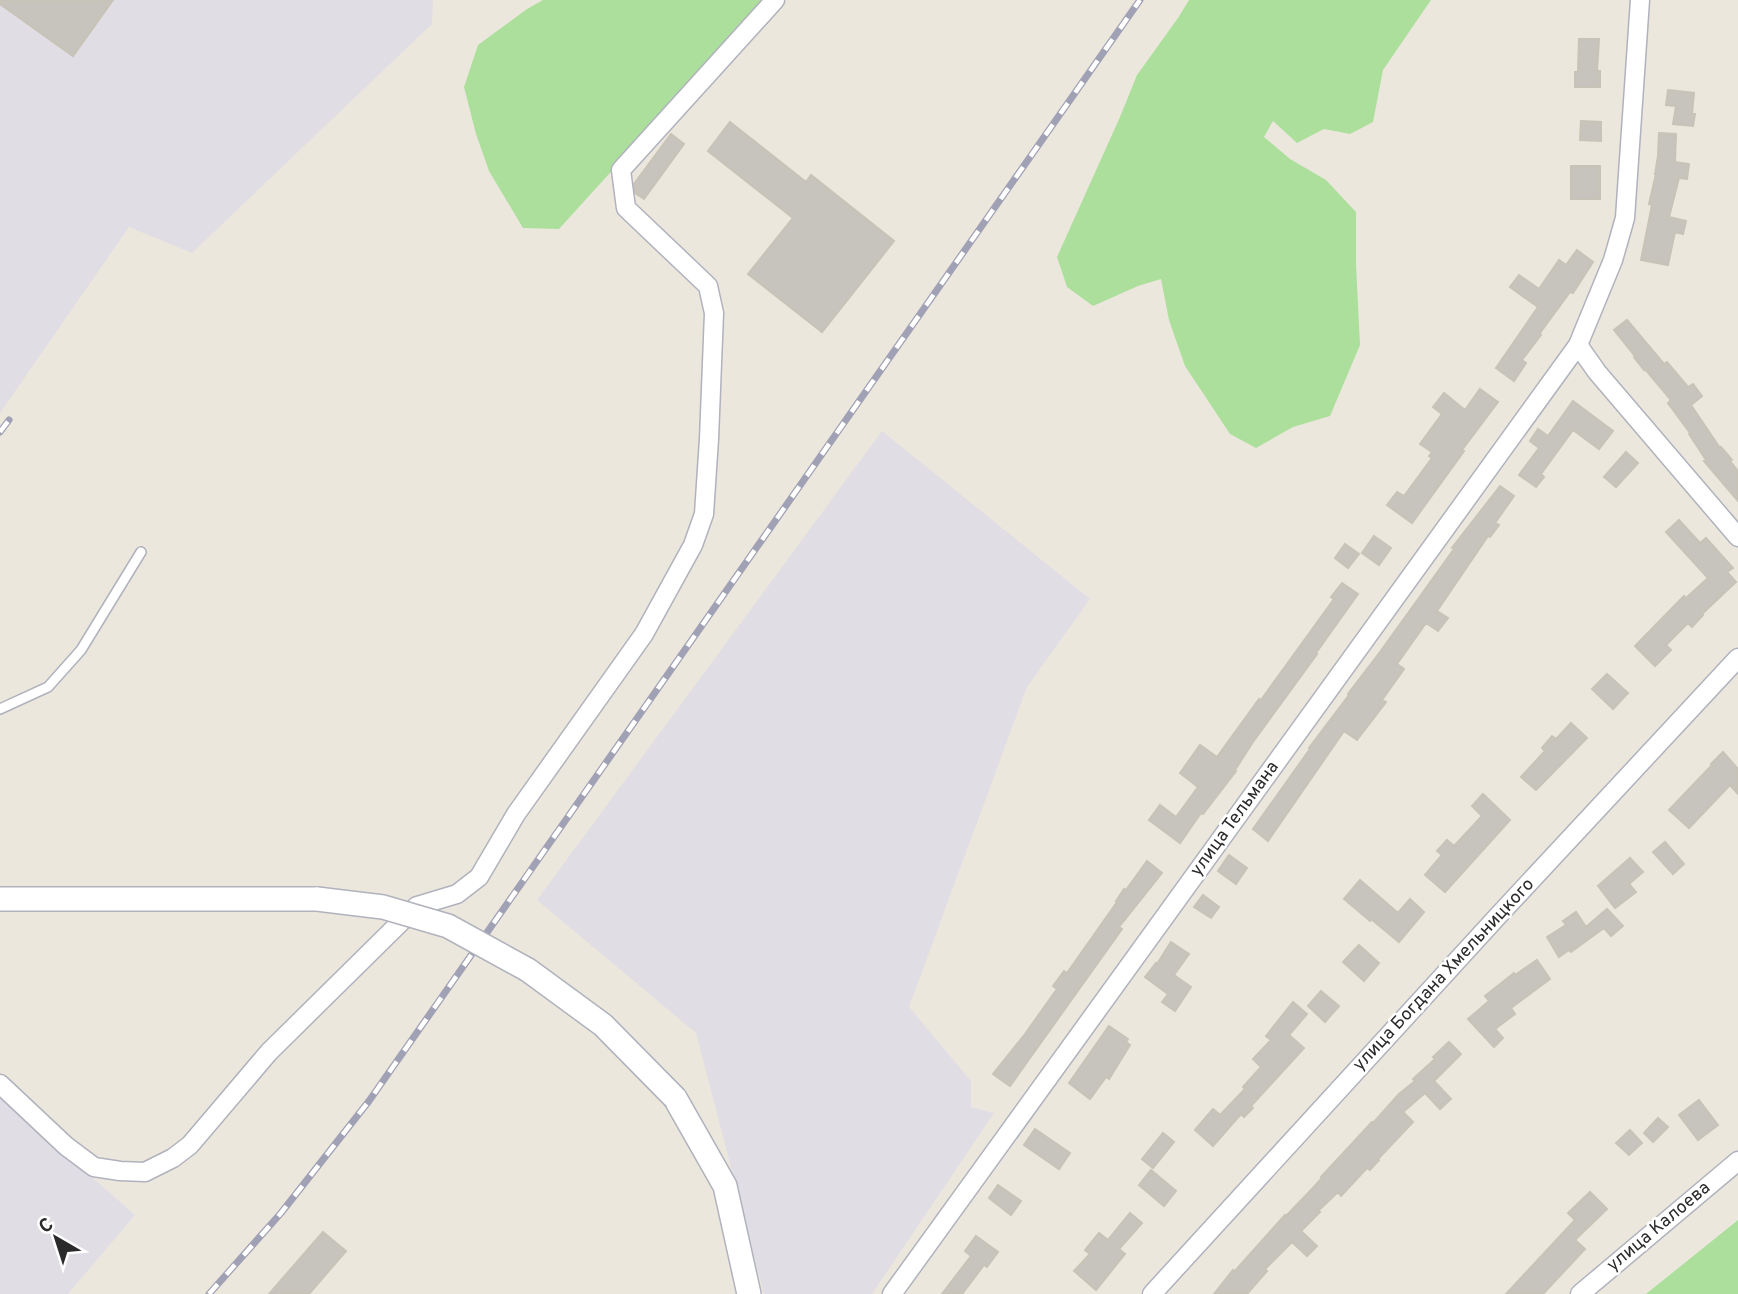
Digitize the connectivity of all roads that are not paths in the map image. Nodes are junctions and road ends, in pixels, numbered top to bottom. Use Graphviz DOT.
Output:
graph roads {
  1 [pos="775,0"];
  2 [pos="1640,0"];
  3 [pos="1578,345"];
  4 [pos="1738,537"];
  5 [pos="141,552"];
  6 [pos="1738,658"];
  7 [pos="0,709"];
  8 [pos="0,899"];
  9 [pos="0,1084"];
  10 [pos="1738,1161"];
  11 [pos="749,1294"];
  12 [pos="892,1294"];
  13 [pos="1152,1294"];
  14 [pos="1580,1294"];
  1 -- 9 [label="street"];
  2 -- 3 [label="street"];
  3 -- 4 [label="street"];
  3 -- 12 [label="street, улица Тельмана"];
  5 -- 7 [label="lane"];
  6 -- 13 [label="street, улица Богдана Хмельницкого"];
  8 -- 11 [label="street, bridge"];
  10 -- 14 [label="street, улица Калоева"];
}
